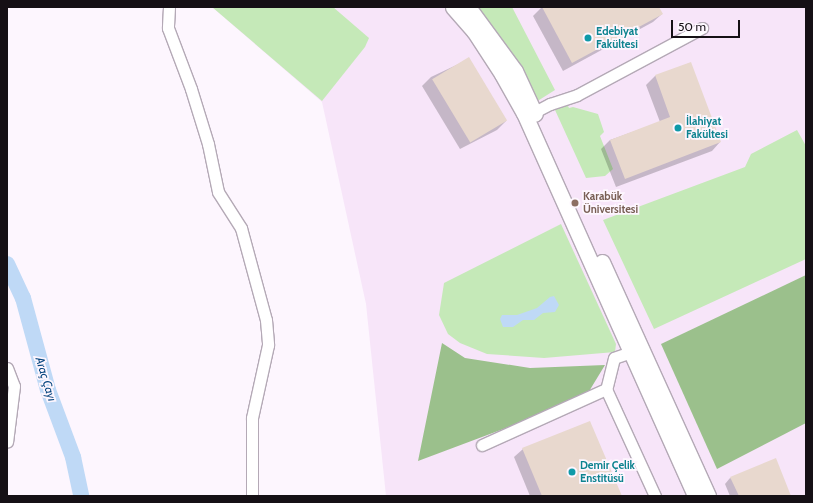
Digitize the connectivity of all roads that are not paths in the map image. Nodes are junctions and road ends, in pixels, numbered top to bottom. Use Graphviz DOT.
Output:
graph roads {
  1 [pos="169,7"];
  2 [pos="453,7"];
  3 [pos="468,7"];
  4 [pos="702,28"];
  5 [pos="530,115"];
  6 [pos="636,350"];
  7 [pos="7,368"];
  8 [pos="606,389"];
  9 [pos="7,442"];
  10 [pos="482,445"];
  11 [pos="252,496"];
  12 [pos="655,496"];
  13 [pos="695,496"];
  14 [pos="708,496"];
  1 -- 11 [label="street"];
  2 -- 5 [label="main road"];
  3 -- 5 [label="main road"];
  4 -- 5 [label="street"];
  5 -- 6 [label="main road"];
  6 -- 8 [label="street"];
  6 -- 13 [label="main road"];
  6 -- 14 [label="main road"];
  7 -- 9 [label="street"];
  8 -- 10 [label="street"];
  8 -- 12 [label="street"];
}
